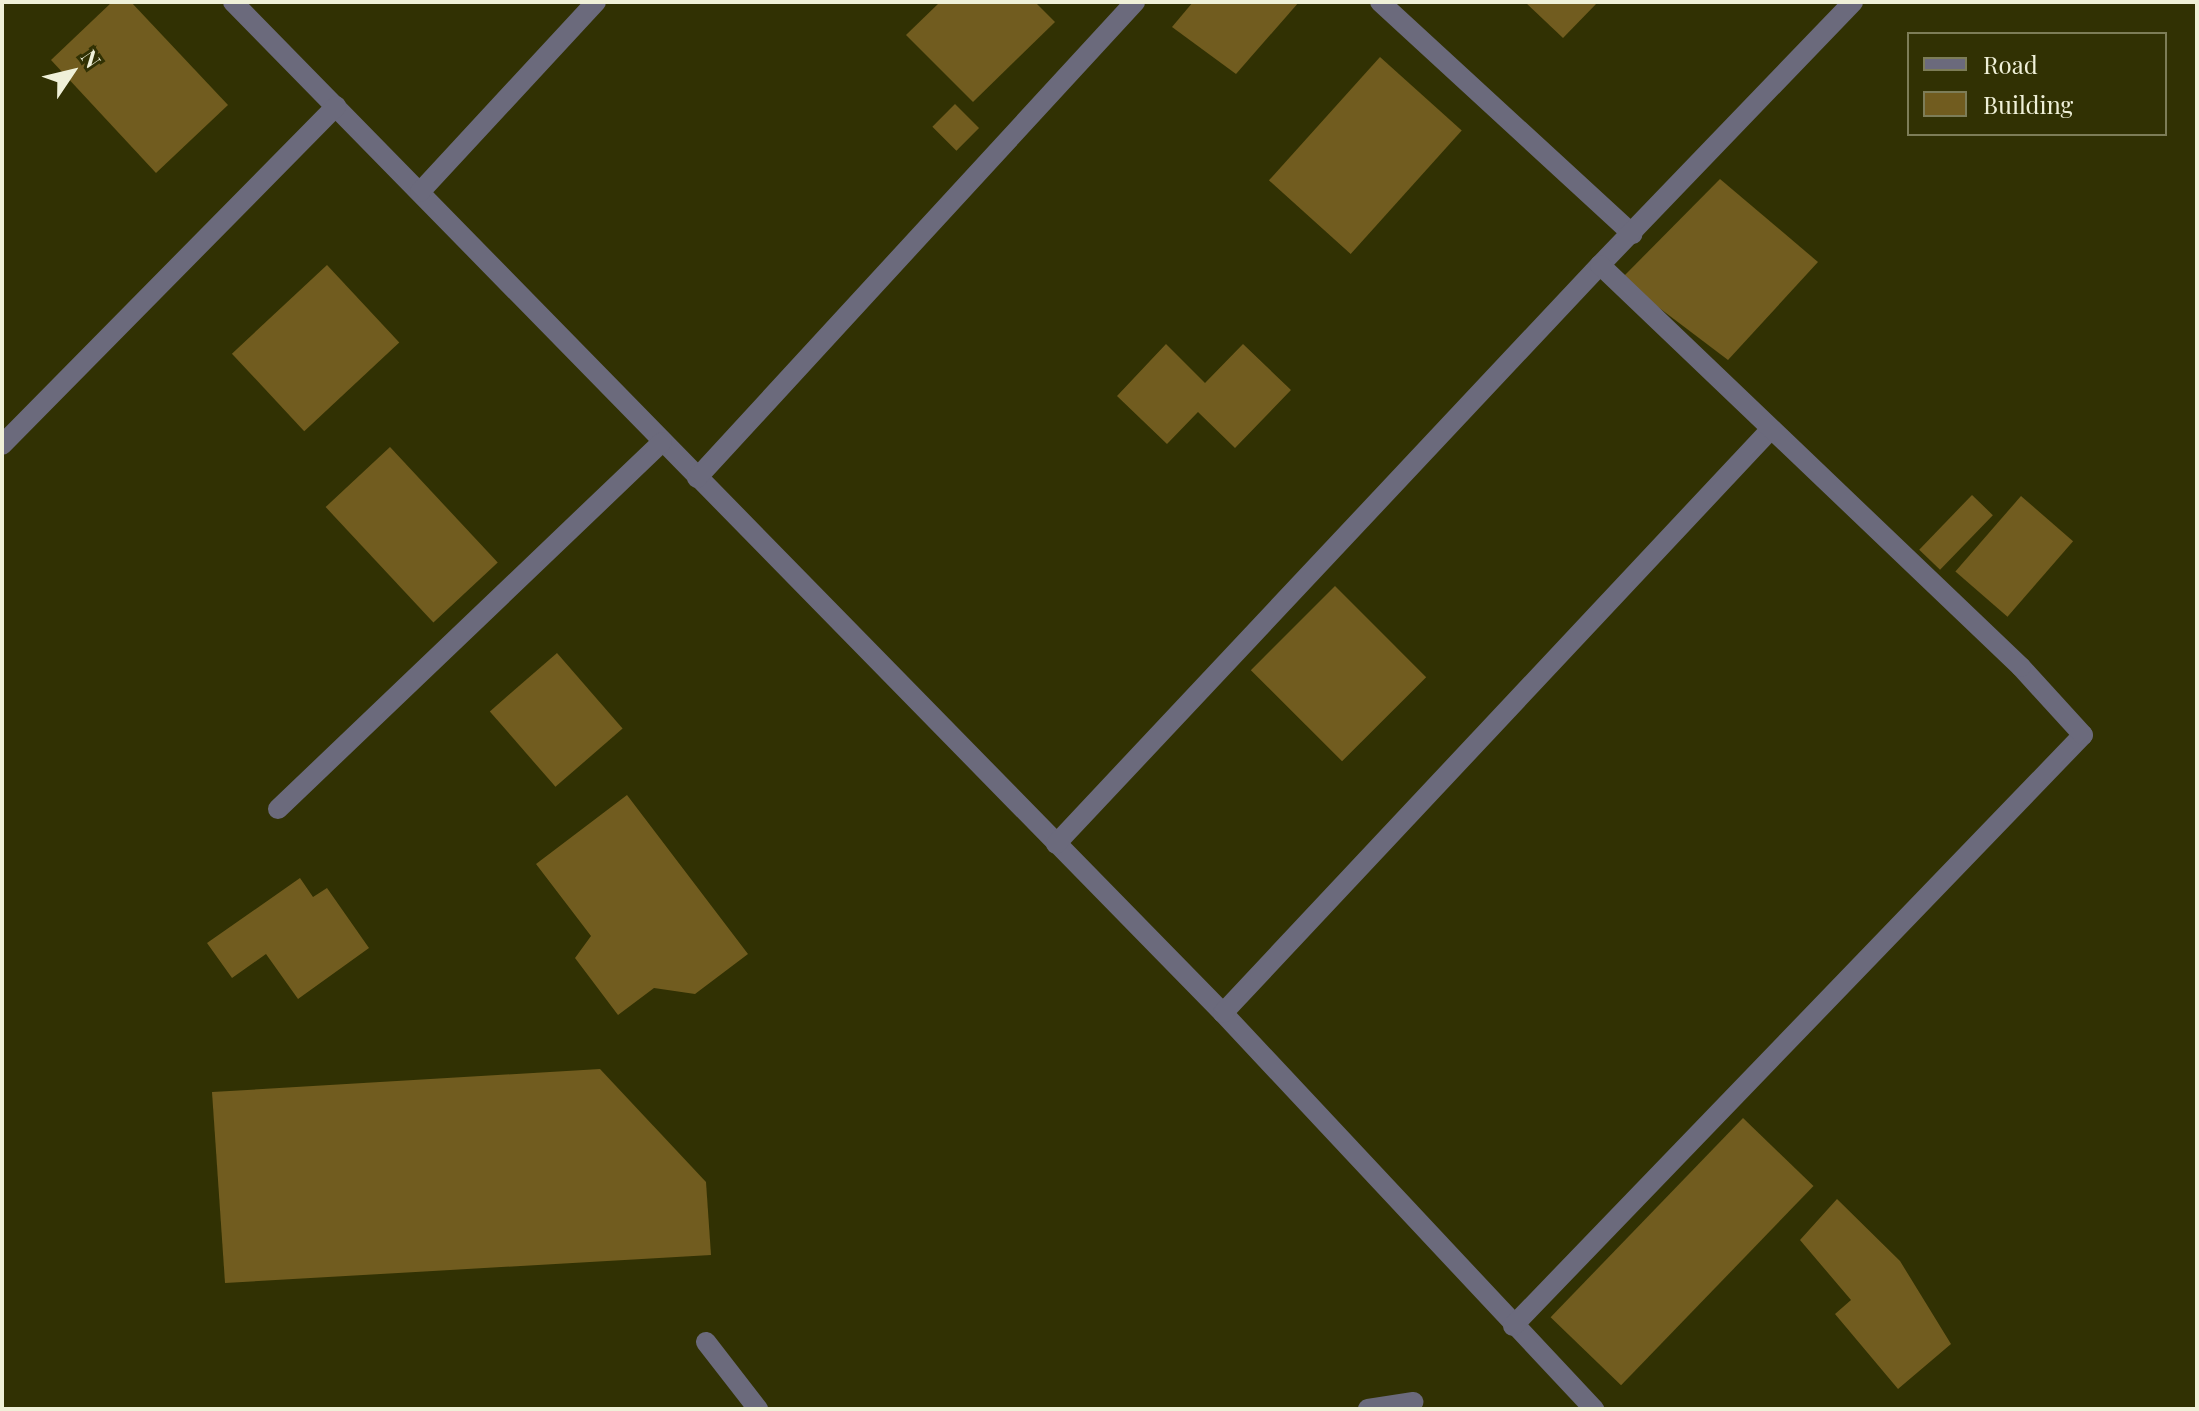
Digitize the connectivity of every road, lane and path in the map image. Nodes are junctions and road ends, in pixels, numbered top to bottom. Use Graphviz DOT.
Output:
graph roads {
  1 [pos="233,2"];
  2 [pos="596,2"];
  3 [pos="1135,2"];
  4 [pos="1380,2"];
  5 [pos="1853,2"];
  6 [pos="336,106"];
  7 [pos="420,192"];
  8 [pos="1632,234"];
  9 [pos="1600,265"];
  10 [pos="1771,429"];
  11 [pos="662,442"];
  12 [pos="2,445"];
  13 [pos="697,478"];
  14 [pos="278,809"];
  15 [pos="1056,844"];
  16 [pos="1223,1013"];
  17 [pos="1513,1326"];
  18 [pos="706,1342"];
  19 [pos="1413,1402"];
  20 [pos="758,1409"];
  21 [pos="1368,1409"];
  22 [pos="1594,1409"];
  1 -- 6 [label="street"];
  2 -- 7 [label="street"];
  3 -- 13 [label="street"];
  4 -- 8 [label="street"];
  5 -- 8 [label="street"];
  6 -- 7 [label="street"];
  6 -- 12 [label="street"];
  7 -- 11 [label="street"];
  8 -- 9 [label="street"];
  9 -- 10 [label="street"];
  9 -- 15 [label="street"];
  10 -- 16 [label="street"];
  10 -- 17 [label="street"];
  11 -- 13 [label="street"];
  11 -- 14 [label="street"];
  13 -- 15 [label="street"];
  15 -- 16 [label="street"];
  16 -- 17 [label="street"];
  17 -- 22 [label="street"];
  18 -- 20 [label="street"];
  19 -- 21 [label="street"];
}
